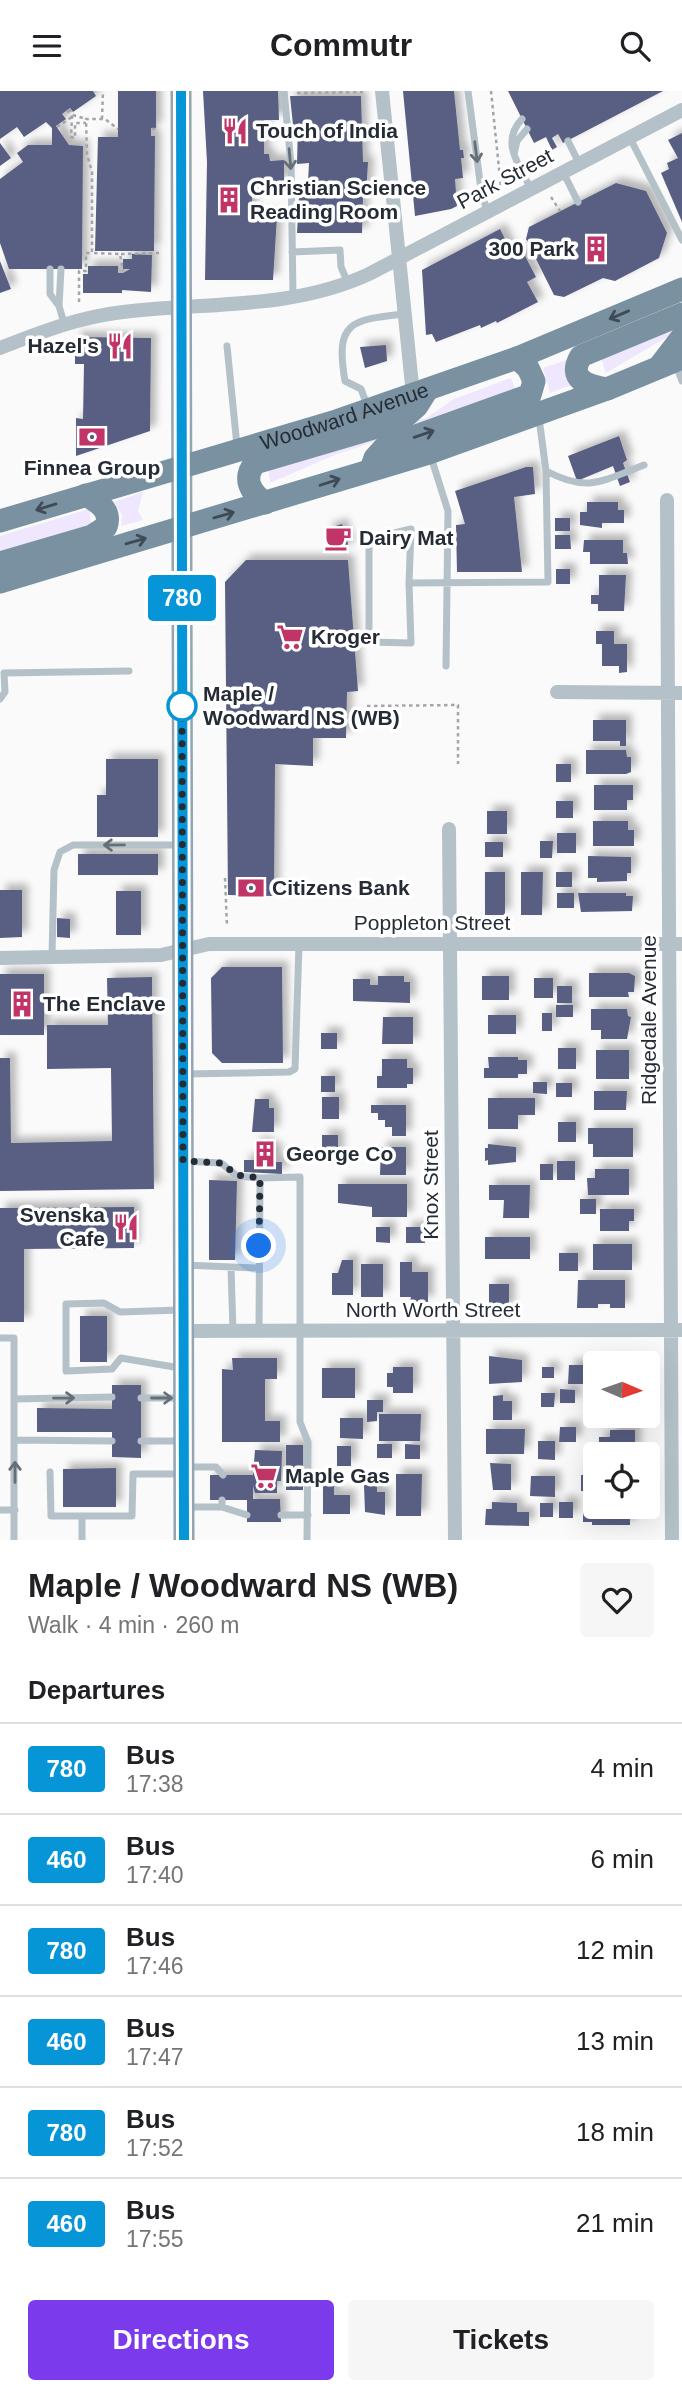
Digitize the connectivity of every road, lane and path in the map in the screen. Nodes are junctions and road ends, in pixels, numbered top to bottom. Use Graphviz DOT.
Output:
graph roads {
  1 [pos="103,91"];
  2 [pos="181,91"];
  3 [pos="382,91"];
  4 [pos="468,91"];
  5 [pos="491,91"];
  6 [pos="288,92"];
  7 [pos="363,92"];
  8 [pos="682,110"];
  9 [pos="72,117"];
  10 [pos="103,119"];
  11 [pos="522,119"];
  12 [pos="86,121"];
  13 [pos="57,127"];
  14 [pos="118,129"];
  15 [pos="152,129"];
  16 [pos="159,129"];
  17 [pos="527,129"];
  18 [pos="630,137"];
  19 [pos="568,141"];
  20 [pos="513,155"];
  21 [pos="579,163"];
  22 [pos="563,171"];
  23 [pos="500,188"];
  24 [pos="531,189"];
  25 [pos="551,197"];
  26 [pos="578,202"];
  27 [pos="488,211"];
  28 [pos="560,211"];
  29 [pos="682,240"];
  30 [pos="292,252"];
  31 [pos="92,253"];
  32 [pos="159,253"];
  33 [pos="120,254"];
  34 [pos="399,258"];
  35 [pos="50,269"];
  36 [pos="61,269"];
  37 [pos="123,271"];
  38 [pos="348,283"];
  39 [pos="682,289"];
  40 [pos="293,298"];
  41 [pos="79,302"];
  42 [pos="59,306"];
  43 [pos="182,308"];
  44 [pos="404,314"];
  45 [pos="682,314"];
  46 [pos="64,323"];
  47 [pos="227,346"];
  48 [pos="0,348"];
  49 [pos="517,358"];
  50 [pos="677,360"];
  51 [pos="607,390"];
  52 [pos="420,392"];
  53 [pos="368,410"];
  54 [pos="538,414"];
  55 [pos="237,450"];
  56 [pos="429,453"];
  57 [pos="644,465"];
  58 [pos="182,466"];
  59 [pos="371,469"];
  60 [pos="546,471"];
  61 [pos="86,495"];
  62 [pos="667,500"];
  63 [pos="265,503"];
  64 [pos="0,521"];
  65 [pos="182,528"];
  66 [pos="0,563"];
  67 [pos="0,582"];
  68 [pos="410,583"];
  69 [pos="447,584"];
  70 [pos="446,666"];
  71 [pos="129,671"];
  72 [pos="557,692"];
  73 [pos="675,693"];
  74 [pos="0,699"];
  75 [pos="367,706"];
  76 [pos="458,764"];
  77 [pos="449,829"];
  78 [pos="183,846"];
  79 [pos="225,879"];
  80 [pos="227,926"];
  81 [pos="299,944"];
  82 [pos="452,944"];
  83 [pos="676,944"];
  84 [pos="183,950"];
  85 [pos="52,957"];
  86 [pos="0,958"];
  87 [pos="183,1074"];
  88 [pos="183,1161"];
  89 [pos="260,1178"];
  90 [pos="184,1265"];
  91 [pos="231,1268"];
  92 [pos="258,1268"];
  93 [pos="184,1320"];
  94 [pos="300,1330"];
  95 [pos="677,1330"];
  96 [pos="233,1331"];
  97 [pos="259,1331"];
  98 [pos="454,1331"];
  99 [pos="0,1338"];
  100 [pos="184,1369"];
  101 [pos="112,1397"];
  102 [pos="141,1398"];
  103 [pos="183,1398"];
  104 [pos="15,1399"];
  105 [pos="15,1440"];
  106 [pos="112,1441"];
  107 [pos="141,1441"];
  108 [pos="183,1441"];
  109 [pos="183,1471"];
  110 [pos="50,1472"];
  111 [pos="223,1475"];
  112 [pos="184,1507"];
  113 [pos="0,1510"];
  114 [pos="15,1510"];
  115 [pos="247,1515"];
  116 [pos="281,1515"];
  117 [pos="308,1515"];
  118 [pos="82,1516"];
  119 [pos="14,1540"];
  120 [pos="82,1540"];
  121 [pos="184,1540"];
  122 [pos="307,1540"];
  123 [pos="455,1540"];
  124 [pos="672,1540"];
  1 -- 10 [label="path"];
  2 -- 43 [label="main road"];
  3 -- 34 [label="street"];
  4 -- 27 [label="lane, one-way"];
  5 -- 23 [label="path"];
  6 -- 7 [label="path"];
  6 -- 30 [label="lane, one-way"];
  8 -- 18 [label="street, Park Street"];
  9 -- 12 [label="path"];
  9 -- 12 [label="path"];
  9 -- 13 [label="path"];
  10 -- 12 [label="path"];
  10 -- 14 [label="path"];
  11 -- 20 [label="lane"];
  12 -- 31 [label="path"];
  15 -- 16 [label="path"];
  17 -- 20 [label="lane"];
  18 -- 21 [label="street, Park Street"];
  18 -- 29 [label="lane"];
  19 -- 21 [label="lane"];
  20 -- 24 [label="lane"];
  21 -- 22 [label="street, Park Street"];
  22 -- 24 [label="street, Park Street"];
  22 -- 26 [label="lane"];
  24 -- 27 [label="street, Park Street"];
  25 -- 28 [label="path"];
  27 -- 34 [label="street, Park Street"];
  30 -- 38 [label="lane"];
  30 -- 40 [label="lane"];
  31 -- 33 [label="path"];
  31 -- 41 [label="path"];
  32 -- 33 [label="path"];
  33 -- 37 [label="path"];
  34 -- 38 [label="street, Park Street"];
  34 -- 44 [label="street"];
  35 -- 42 [label="lane"];
  36 -- 42 [label="lane"];
  38 -- 40 [label="street, Park Street"];
  39 -- 49 [label="main road, Woodward Avenue, one-way"];
  40 -- 43 [label="street, Park Street"];
  42 -- 46 [label="lane"];
  43 -- 46 [label="street, Park Street"];
  43 -- 58 [label="main road"];
  44 -- 52 [label="street"];
  44 -- 53 [label="lane"];
  45 -- 51 [label="main road"];
  46 -- 48 [label="street, Park Street"];
  47 -- 55 [label="lane"];
  49 -- 52 [label="main road, Woodward Avenue"];
  59 -- 49 [label="main road, one-way"];
  50 -- 51 [label="main road"];
  51 -- 54 [label="main road"];
  52 -- 53 [label="main road, Woodward Avenue"];
  52 -- 63 [label="main road"];
  53 -- 55 [label="main road, Woodward Avenue"];
  54 -- 56 [label="main road"];
  54 -- 60 [label="lane"];
  55 -- 58 [label="main road, Woodward Avenue"];
  56 -- 59 [label="main road"];
  56 -- 69 [label="lane"];
  57 -- 60 [label="lane"];
  58 -- 61 [label="main road, Woodward Avenue"];
  58 -- 65 [label="main road"];
  63 -- 59 [label="main road, one-way"];
  60 -- 69 [label="lane"];
  61 -- 64 [label="main road, Woodward Avenue, one-way"];
  61 -- 66 [label="main road"];
  62 -- 73 [label="street, Ridgedale Avenue"];
  65 -- 63 [label="main road, one-way"];
  67 -- 65 [label="main road, one-way"];
  65 -- 78 [label="main road"];
  68 -- 68 [label="lane"];
  68 -- 69 [label="lane"];
  69 -- 70 [label="lane"];
  71 -- 74 [label="lane"];
  72 -- 73 [label="street"];
  73 -- 83 [label="street, Ridgedale Avenue"];
  75 -- 76 [label="path"];
  77 -- 82 [label="street, Knox Street"];
  78 -- 84 [label="main road"];
  78 -- 85 [label="lane, one-way"];
  79 -- 80 [label="path"];
  81 -- 82 [label="street, Poppleton Street"];
  81 -- 84 [label="street, Poppleton Street"];
  81 -- 87 [label="lane"];
  82 -- 83 [label="street, Poppleton Street"];
  82 -- 98 [label="street, Knox Street"];
  83 -- 95 [label="street, Ridgedale Avenue"];
  84 -- 85 [label="street, Poppleton Street"];
  84 -- 87 [label="main road"];
  85 -- 86 [label="street, Poppleton Street"];
  87 -- 88 [label="main road"];
  88 -- 89 [label="lane"];
  88 -- 90 [label="main road"];
  89 -- 92 [label="lane"];
  89 -- 94 [label="lane"];
  90 -- 91 [label="lane"];
  90 -- 93 [label="main road"];
  91 -- 92 [label="lane"];
  91 -- 96 [label="lane"];
  92 -- 97 [label="lane"];
  93 -- 96 [label="street, North Worth Street"];
  93 -- 100 [label="main road"];
  93 -- 100 [label="lane"];
  94 -- 97 [label="street, North Worth Street"];
  94 -- 98 [label="street, North Worth Street"];
  94 -- 117 [label="lane"];
  95 -- 98 [label="street, North Worth Street"];
  95 -- 124 [label="street, Ridgedale Avenue"];
  96 -- 97 [label="street, North Worth Street"];
  98 -- 123 [label="street, Knox Street"];
  99 -- 104 [label="lane"];
  100 -- 103 [label="main road"];
  104 -- 101 [label="lane, one-way"];
  102 -- 103 [label="lane, one-way"];
  103 -- 108 [label="main road"];
  104 -- 105 [label="lane"];
  105 -- 106 [label="lane"];
  114 -- 105 [label="lane, one-way"];
  107 -- 108 [label="lane"];
  108 -- 109 [label="main road"];
  109 -- 111 [label="lane"];
  109 -- 112 [label="main road"];
  109 -- 118 [label="lane"];
  110 -- 118 [label="lane"];
  112 -- 115 [label="lane"];
  112 -- 121 [label="main road"];
  113 -- 114 [label="lane"];
  114 -- 119 [label="lane"];
  116 -- 117 [label="lane"];
  117 -- 122 [label="lane"];
  118 -- 120 [label="lane"];
}
